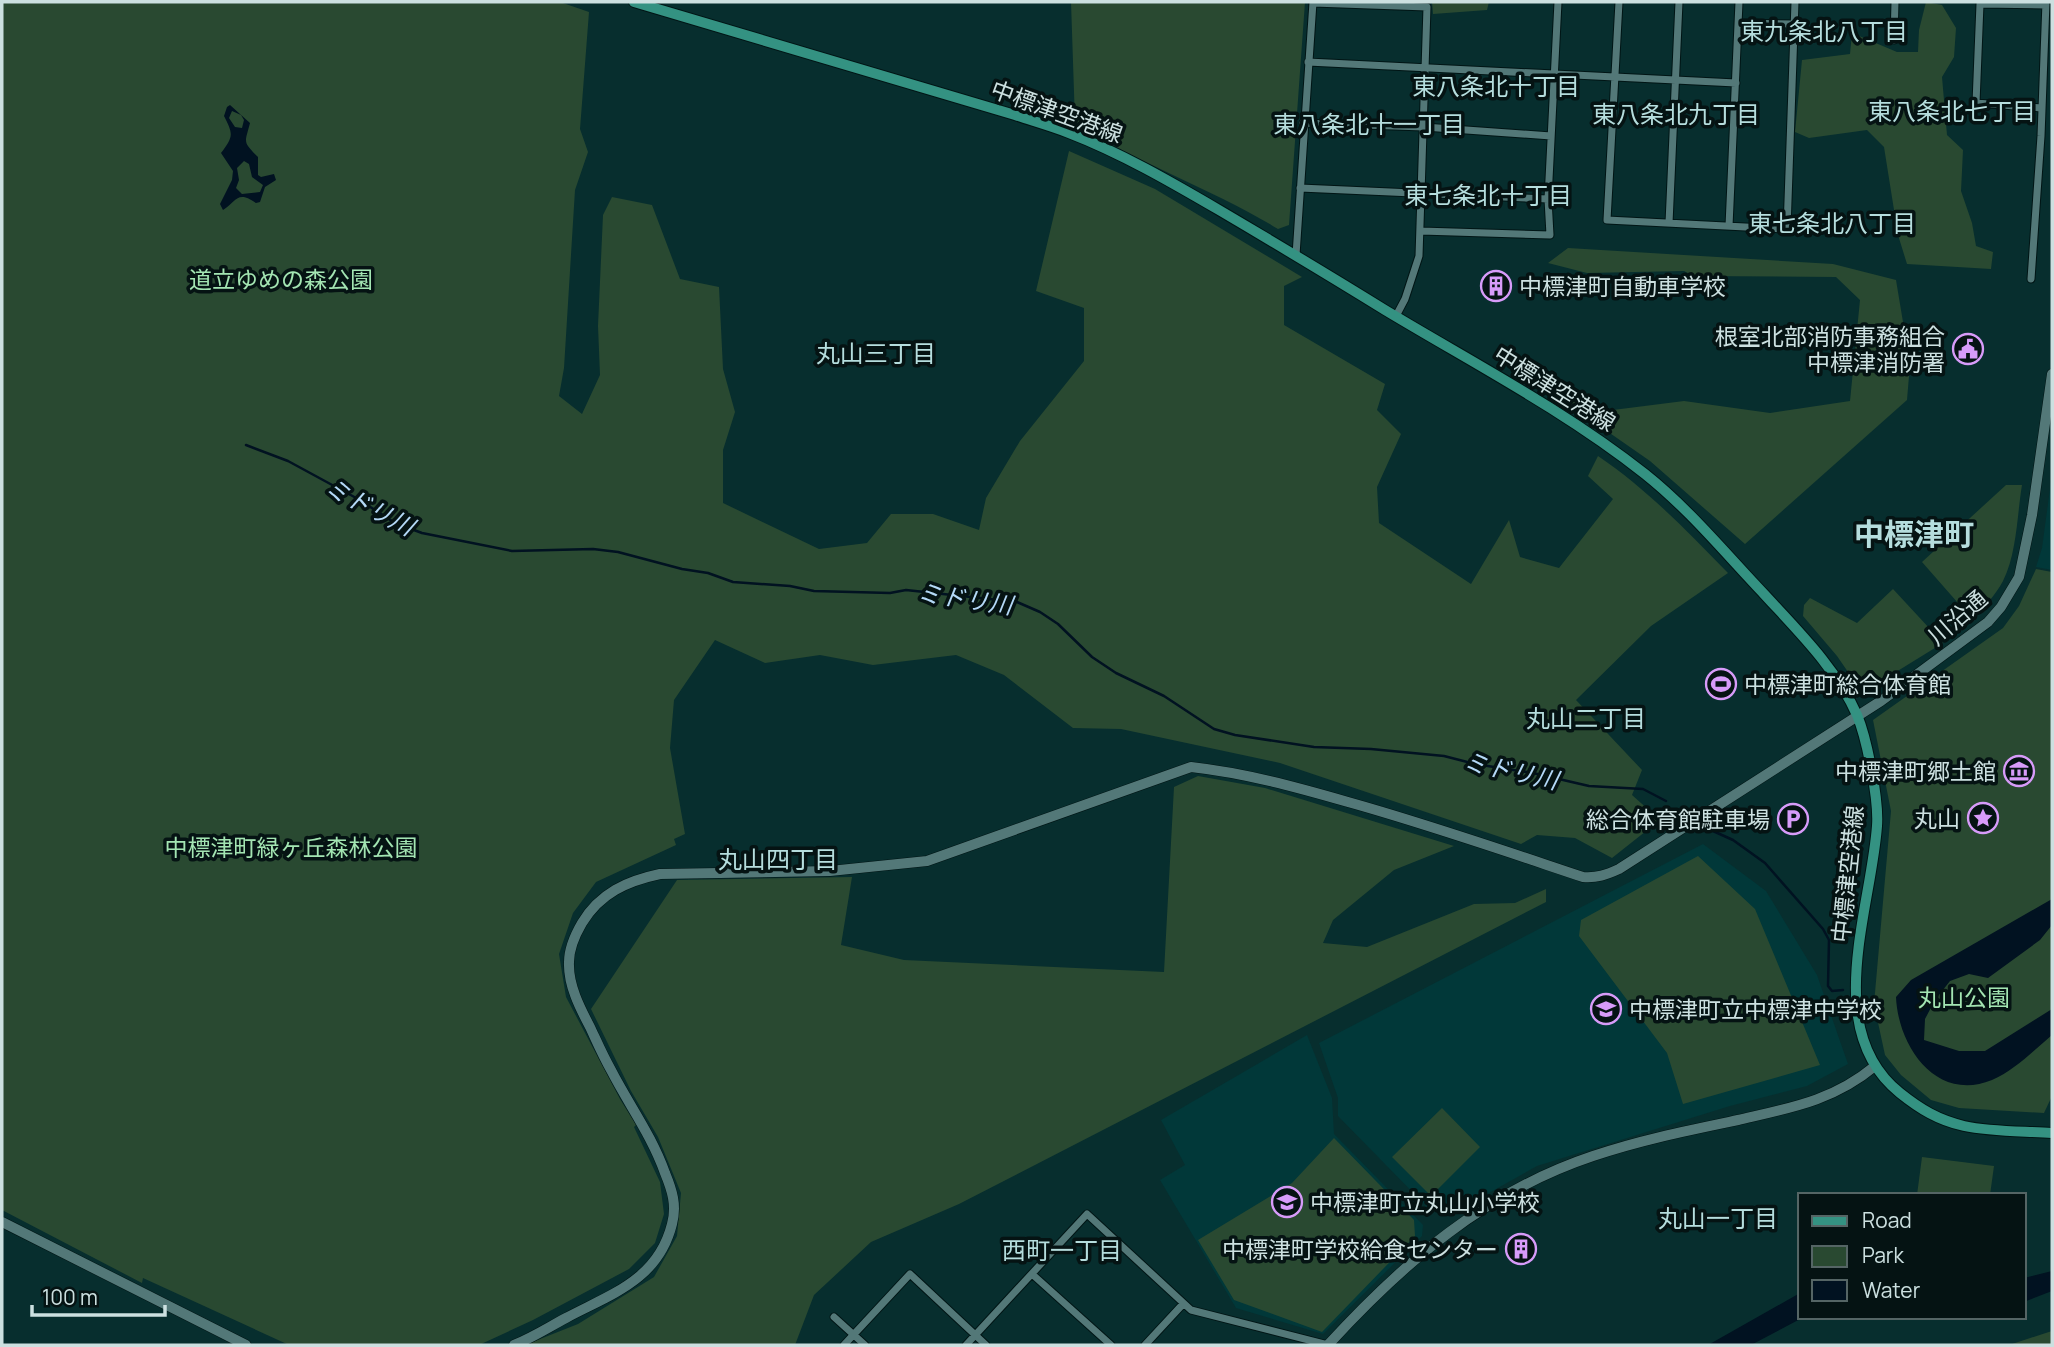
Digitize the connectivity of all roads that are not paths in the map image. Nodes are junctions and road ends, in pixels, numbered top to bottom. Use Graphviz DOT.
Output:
graph roads {
  1 [pos="634,2"];
  2 [pos="1313,2"];
  3 [pos="1558,2"];
  4 [pos="1619,2"];
  5 [pos="1679,2"];
  6 [pos="1739,2"];
  7 [pos="1795,2"];
  8 [pos="1895,2"];
  9 [pos="1980,3"];
  10 [pos="2046,3"];
  11 [pos="1739,23"];
  12 [pos="1794,24"];
  13 [pos="1894,40"];
  14 [pos="1308,61"];
  15 [pos="1426,67"];
  16 [pos="1554,74"];
  17 [pos="1616,77"];
  18 [pos="1675,80"];
  19 [pos="1736,83"];
  20 [pos="2042,108"];
  21 [pos="1303,123"];
  22 [pos="1424,127"];
  23 [pos="1551,136"];
  24 [pos="2041,136"];
  25 [pos="2052,137"];
  26 [pos="1300,188"];
  27 [pos="1422,192"];
  28 [pos="1548,199"];
  29 [pos="1668,223"];
  30 [pos="1729,226"];
  31 [pos="1422,231"];
  32 [pos="1296,254"];
  33 [pos="2031,279"];
  34 [pos="1396,316"];
  35 [pos="2052,374"];
  36 [pos="1857,716"];
  37 [pos="1875,1066"];
  38 [pos="2052,1133"];
  39 [pos="2,1222"];
  40 [pos="1032,1274"];
  41 [pos="1182,1304"];
  42 [pos="834,1317"];
  43 [pos="854,1335"];
  44 [pos="975,1335"];
  45 [pos="246,1345"];
  46 [pos="514,1345"];
  47 [pos="844,1345"];
  48 [pos="865,1345"];
  49 [pos="966,1345"];
  50 [pos="986,1345"];
  51 [pos="1111,1345"];
  52 [pos="1146,1345"];
  53 [pos="1328,1345"];
  1 -- 32 [label="main road, 中標津空港線"];
  2 -- 14 [label="street"];
  2 -- 15 [label="street"];
  3 -- 16 [label="street"];
  4 -- 17 [label="street"];
  5 -- 18 [label="street"];
  6 -- 11 [label="street"];
  7 -- 12 [label="street"];
  8 -- 13 [label="street"];
  9 -- 10 [label="street"];
  9 -- 20 [label="street"];
  10 -- 20 [label="street"];
  11 -- 12 [label="street"];
  11 -- 19 [label="street"];
  12 -- 30 [label="street"];
  14 -- 15 [label="street"];
  14 -- 21 [label="street"];
  15 -- 16 [label="street"];
  15 -- 22 [label="street"];
  16 -- 17 [label="street"];
  16 -- 23 [label="street"];
  17 -- 18 [label="street"];
  17 -- 29 [label="street"];
  18 -- 19 [label="street"];
  18 -- 29 [label="street"];
  19 -- 30 [label="street"];
  20 -- 24 [label="street"];
  21 -- 22 [label="street"];
  21 -- 26 [label="street"];
  22 -- 23 [label="street"];
  22 -- 27 [label="street"];
  23 -- 28 [label="street"];
  24 -- 25 [label="street"];
  24 -- 33 [label="street"];
  26 -- 27 [label="street"];
  26 -- 32 [label="street"];
  27 -- 28 [label="street"];
  27 -- 31 [label="street"];
  28 -- 31 [label="street"];
  29 -- 30 [label="street"];
  31 -- 34 [label="street"];
  32 -- 34 [label="main road, 中標津空港線"];
  34 -- 36 [label="main road, 中標津空港線"];
  35 -- 36 [label="street, 川沿通"];
  36 -- 37 [label="main road, 中標津空港線"];
  36 -- 46 [label="street, 川沿通"];
  37 -- 38 [label="main road, 中標津空港線"];
  37 -- 53 [label="street"];
  39 -- 45 [label="street"];
  40 -- 41 [label="street"];
  40 -- 44 [label="street"];
  40 -- 51 [label="street"];
  41 -- 52 [label="street"];
  41 -- 53 [label="street"];
  42 -- 43 [label="street"];
  43 -- 44 [label="street"];
  43 -- 47 [label="street"];
  43 -- 48 [label="street"];
  44 -- 49 [label="street"];
  44 -- 50 [label="street"];
}
